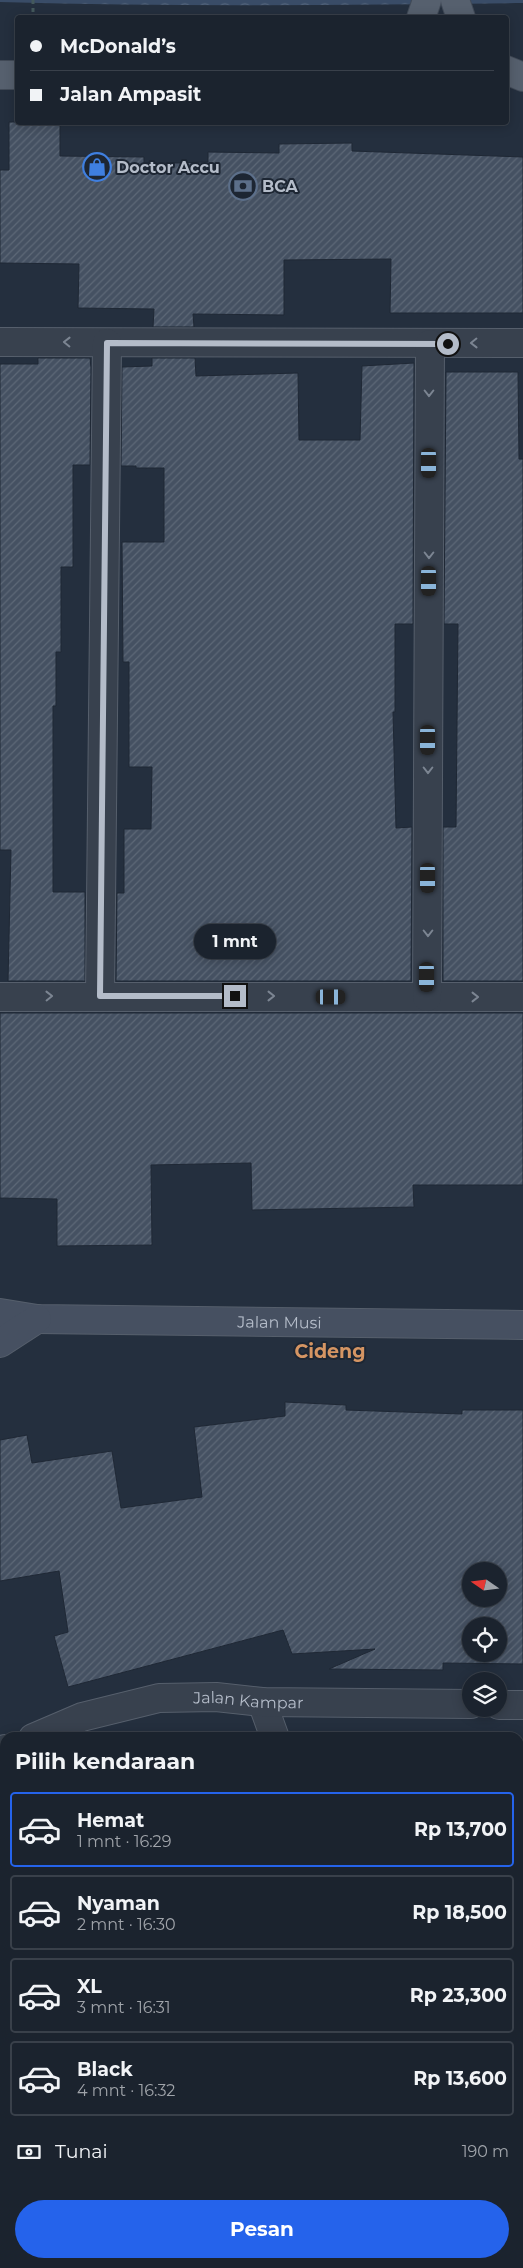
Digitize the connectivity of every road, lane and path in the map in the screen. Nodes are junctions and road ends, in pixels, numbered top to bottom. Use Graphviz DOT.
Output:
graph roads {
  1 [pos="33,0"];
  2 [pos="427,0"];
  3 [pos="455,0"];
  4 [pos="33,15"];
  5 [pos="422,15"];
  6 [pos="460,15"];
  7 [pos="509,71"];
  8 [pos="0,74"];
  9 [pos="15,74"];
  10 [pos="523,78"];
  11 [pos="509,79"];
  12 [pos="0,342"];
  13 [pos="107,343"];
  14 [pos="523,343"];
  15 [pos="430,344"];
  16 [pos="100,996"];
  17 [pos="0,997"];
  18 [pos="427,997"];
  19 [pos="523,997"];
  20 [pos="0,1313"];
  21 [pos="37,1319"];
  22 [pos="523,1324"];
  23 [pos="0,1343"];
  24 [pos="262,1702"];
  25 [pos="462,1704"];
  26 [pos="507,1705"];
  27 [pos="523,1705"];
  28 [pos="86,1727"];
  29 [pos="62,1732"];
  30 [pos="273,1732"];
  1 -- 4 [label="path"];
  2 -- 5 [label="main road"];
  3 -- 6 [label="main road"];
  7 -- 10 [label="main road"];
  8 -- 9 [label="main road"];
  10 -- 11 [label="main road"];
  13 -- 12 [label="street, one-way"];
  13 -- 15 [label="street"];
  13 -- 16 [label="street"];
  14 -- 15 [label="street, one-way"];
  15 -- 18 [label="street, one-way"];
  17 -- 16 [label="street, one-way"];
  16 -- 18 [label="street, one-way"];
  18 -- 19 [label="street, one-way"];
  20 -- 21 [label="street, Jalan Musi"];
  21 -- 22 [label="street, Jalan Musi"];
  21 -- 23 [label="street"];
  24 -- 25 [label="street, Jalan Kampar"];
  24 -- 28 [label="street, Jalan Kampar"];
  24 -- 30 [label="street"];
  26 -- 27 [label="street"];
  28 -- 29 [label="street, Jalan Kampar"];
}
